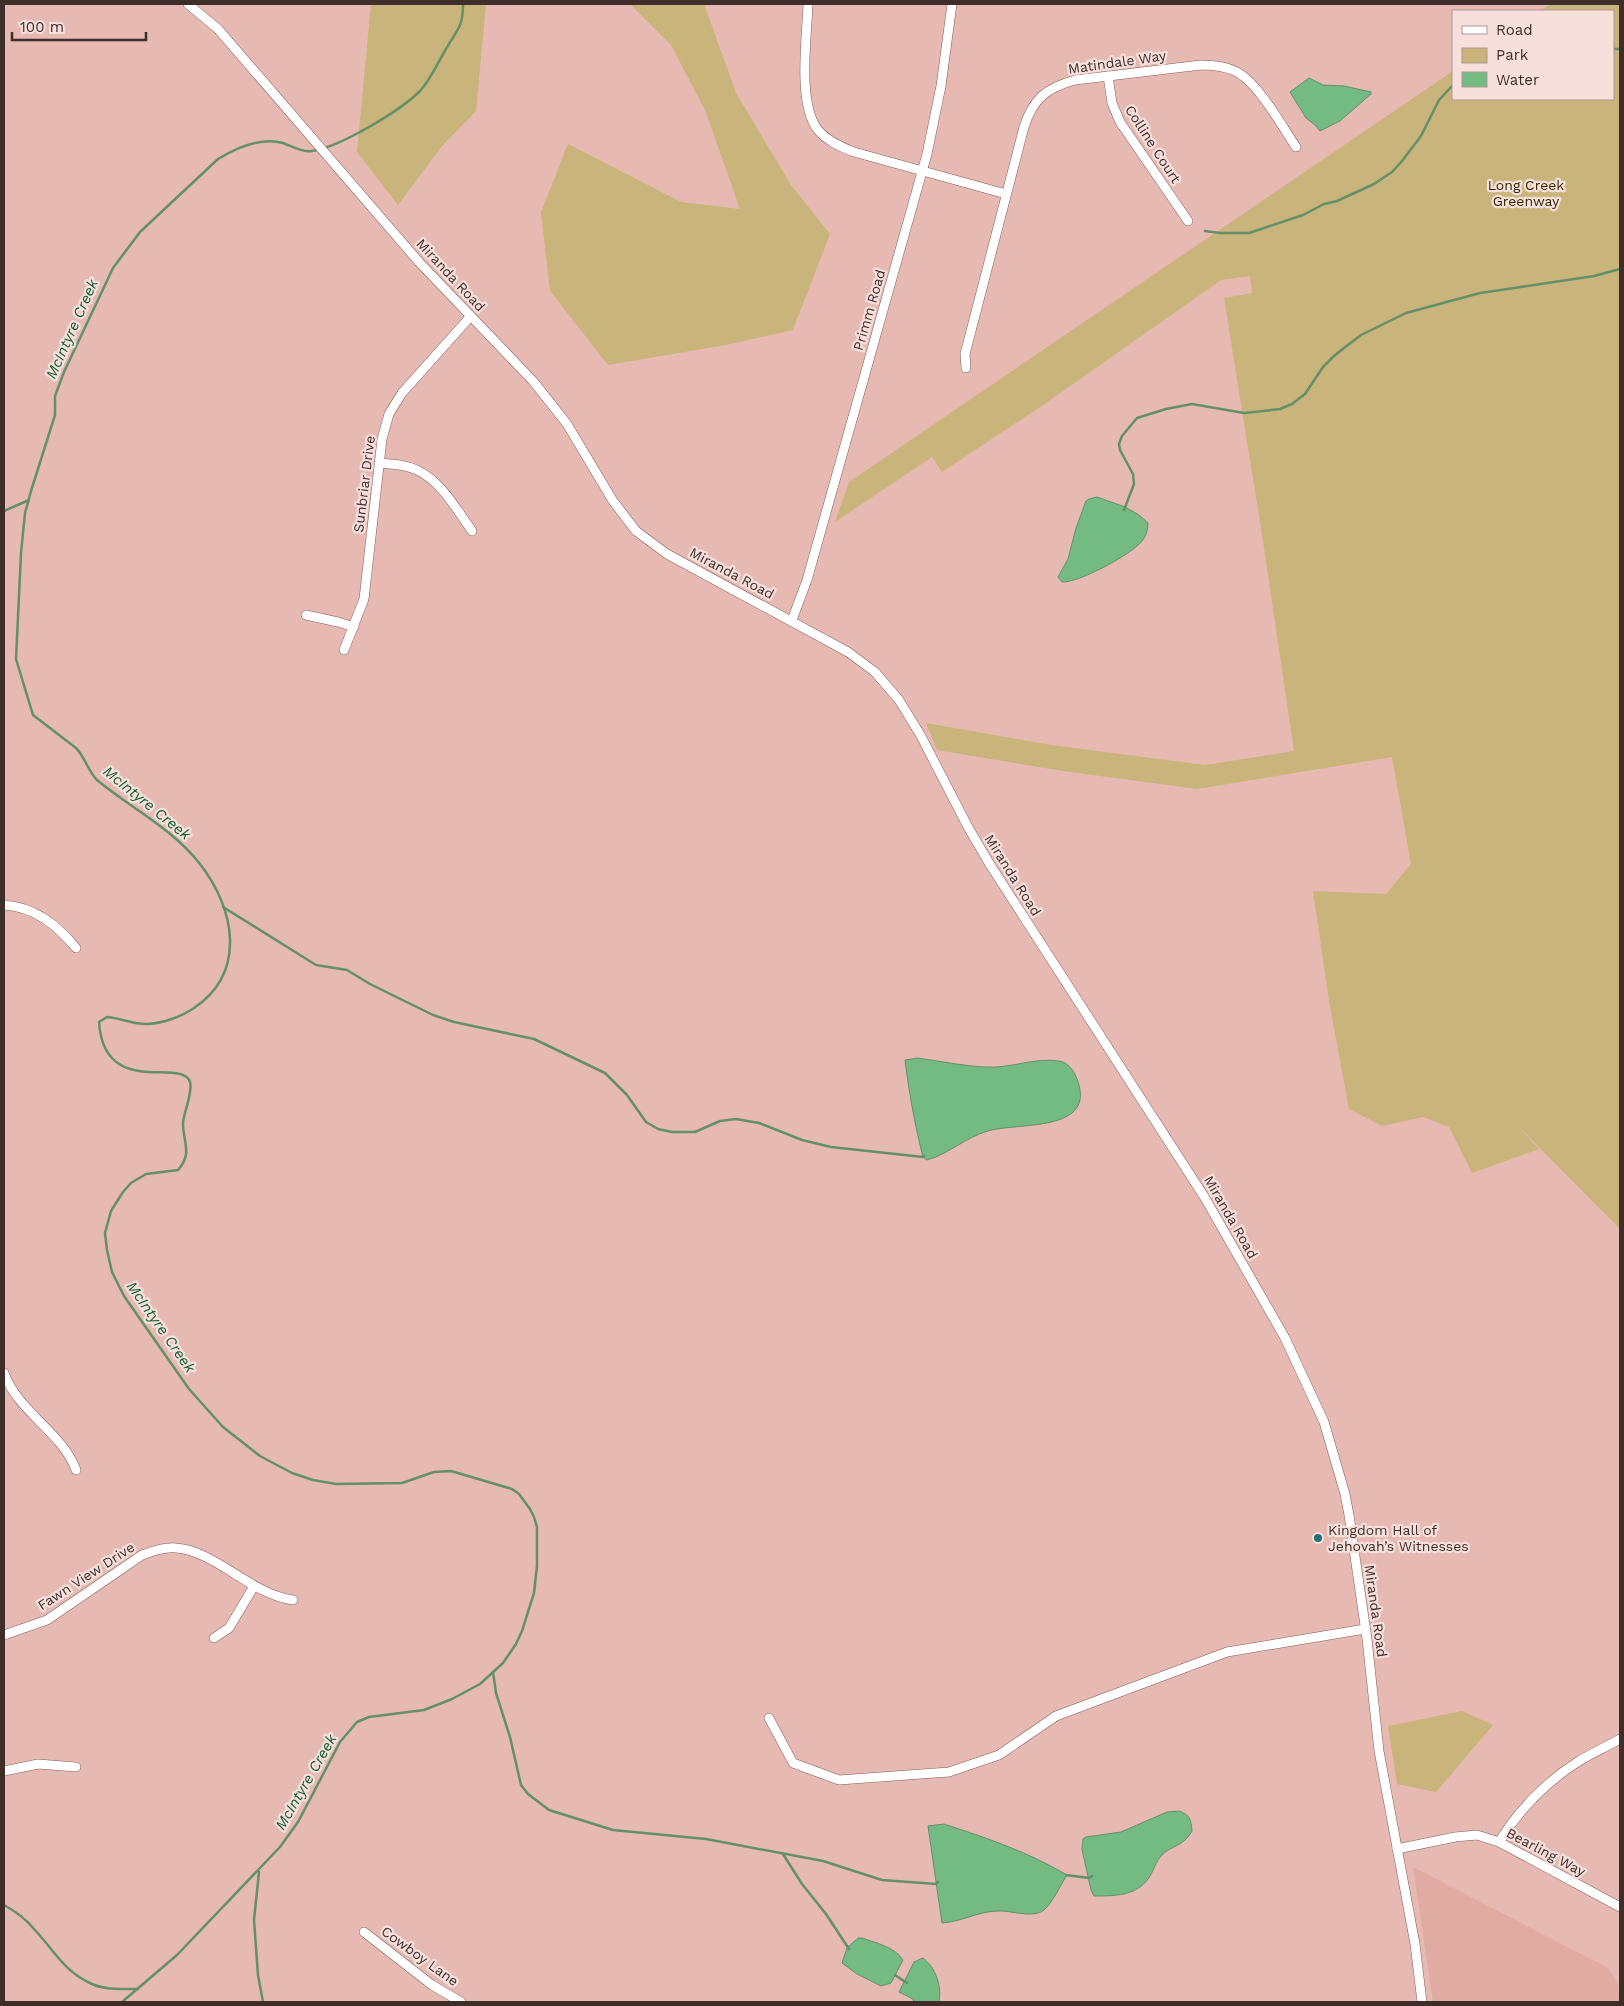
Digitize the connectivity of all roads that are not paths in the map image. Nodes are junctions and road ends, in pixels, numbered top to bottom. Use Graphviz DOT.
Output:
graph roads {
  1 [pos="188,4"];
  2 [pos="808,4"];
  3 [pos="952,4"];
  4 [pos="1108,76"];
  5 [pos="1296,147"];
  6 [pos="922,172"];
  7 [pos="1006,194"];
  8 [pos="1188,221"];
  9 [pos="470,317"];
  10 [pos="966,368"];
  11 [pos="379,463"];
  12 [pos="472,531"];
  13 [pos="306,615"];
  14 [pos="792,620"];
  15 [pos="354,627"];
  16 [pos="344,650"];
  17 [pos="4,904"];
  18 [pos="76,948"];
  19 [pos="4,1373"];
  20 [pos="76,1470"];
  21 [pos="254,1586"];
  22 [pos="293,1600"];
  23 [pos="1365,1629"];
  24 [pos="4,1635"];
  25 [pos="214,1638"];
  26 [pos="769,1718"];
  27 [pos="1620,1739"];
  28 [pos="76,1767"];
  29 [pos="4,1772"];
  30 [pos="1499,1842"];
  31 [pos="1397,1849"];
  32 [pos="1620,1907"];
  33 [pos="364,1932"];
  34 [pos="461,2002"];
  35 [pos="1422,2002"];
  1 -- 9 [label="street, Miranda Road"];
  2 -- 6 [label="street"];
  3 -- 6 [label="street, Primm Road"];
  4 -- 5 [label="street, Matindale Way"];
  4 -- 7 [label="street, Matindale Way"];
  4 -- 8 [label="street, Colline Court"];
  6 -- 7 [label="street"];
  6 -- 14 [label="street, Primm Road"];
  7 -- 10 [label="street, Matindale Way"];
  9 -- 11 [label="street, Sunbriar Drive"];
  9 -- 14 [label="street, Miranda Road"];
  11 -- 12 [label="street"];
  11 -- 15 [label="street, Sunbriar Drive"];
  13 -- 15 [label="street"];
  14 -- 23 [label="street, Miranda Road"];
  15 -- 16 [label="street, Sunbriar Drive"];
  17 -- 18 [label="street"];
  19 -- 20 [label="street"];
  21 -- 22 [label="street, Fawn View Drive"];
  21 -- 24 [label="street, Fawn View Drive"];
  21 -- 25 [label="street"];
  23 -- 26 [label="street"];
  23 -- 31 [label="street, Miranda Road"];
  27 -- 30 [label="street"];
  28 -- 29 [label="street"];
  30 -- 31 [label="street, Bearling Way"];
  30 -- 32 [label="street, Bearling Way"];
  31 -- 35 [label="street, Miranda Road"];
  33 -- 34 [label="street, Cowboy Lane"];
}
